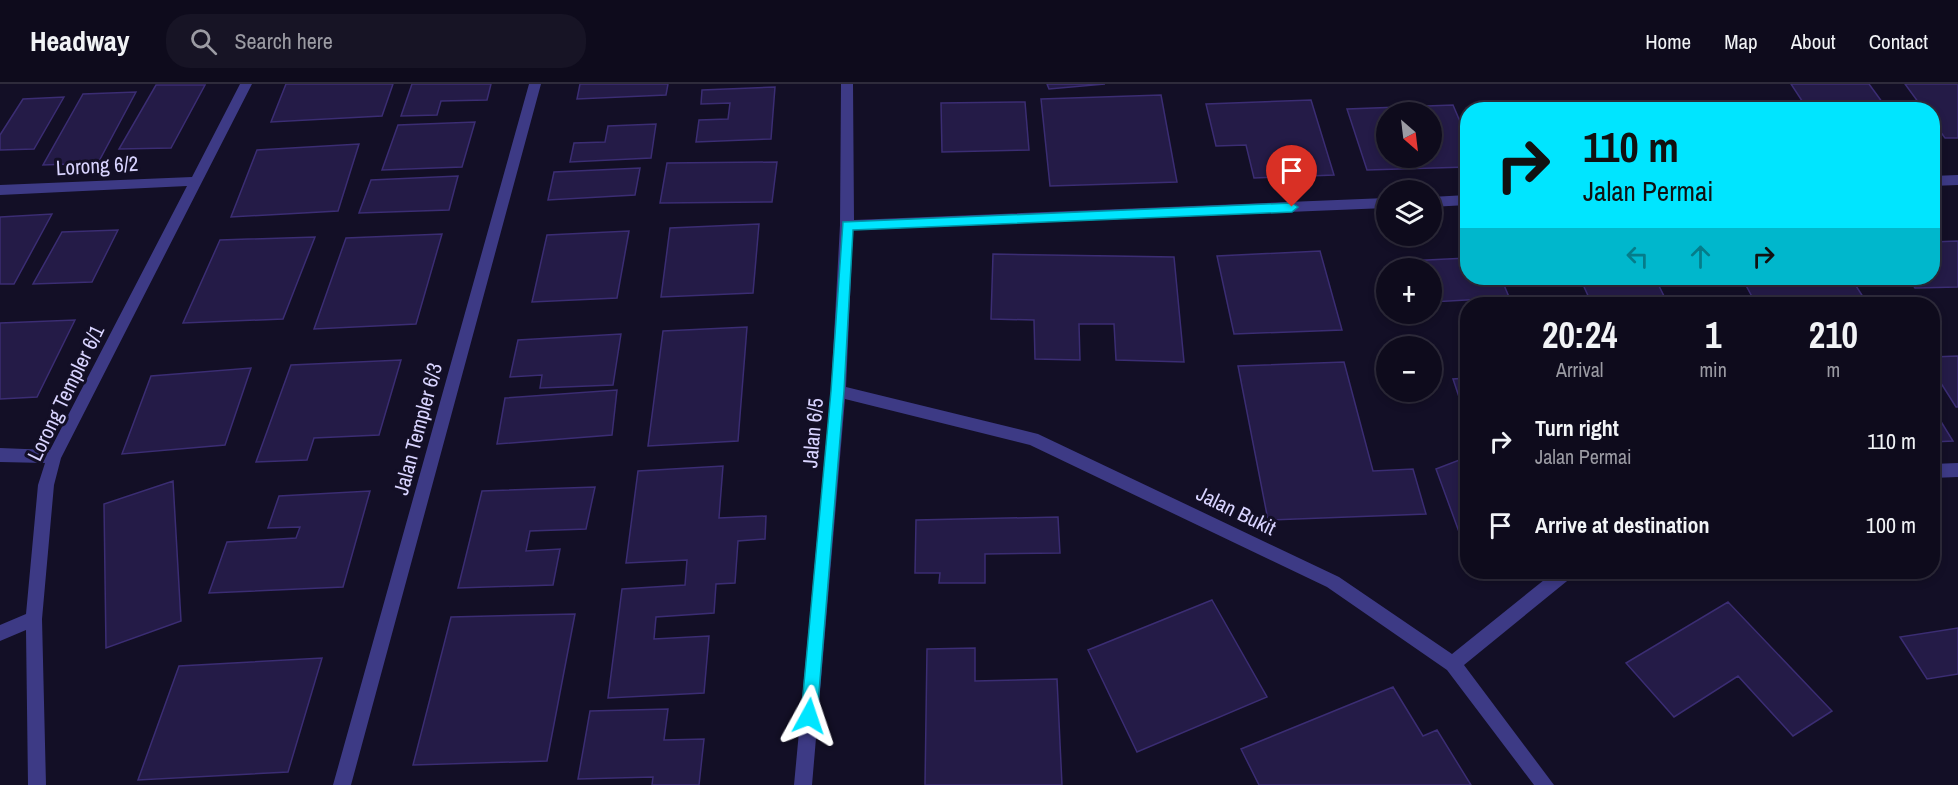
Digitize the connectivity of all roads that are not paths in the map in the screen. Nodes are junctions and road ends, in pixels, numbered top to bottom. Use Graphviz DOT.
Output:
graph roads {
  1 [pos="246,84"];
  2 [pos="535,84"];
  3 [pos="847,84"];
  4 [pos="1958,180"];
  5 [pos="196,181"];
  6 [pos="1940,181"];
  7 [pos="0,190"];
  8 [pos="1460,200"];
  9 [pos="1442,201"];
  10 [pos="1376,203"];
  11 [pos="847,225"];
  12 [pos="838,391"];
  13 [pos="0,455"];
  14 [pos="54,458"];
  15 [pos="1958,470"];
  16 [pos="1940,471"];
  17 [pos="1557,579"];
  18 [pos="34,619"];
  19 [pos="0,633"];
  20 [pos="1453,664"];
  21 [pos="37,785"];
  22 [pos="342,785"];
  23 [pos="803,785"];
  24 [pos="1545,785"];
  1 -- 5 [label="street, Lorong Templer 6/1"];
  2 -- 22 [label="street, Jalan Templer 6/3"];
  3 -- 11 [label="street, Jalan 6/5"];
  4 -- 6 [label="street"];
  5 -- 7 [label="street, Lorong 6/2"];
  5 -- 14 [label="street, Lorong Templer 6/1"];
  8 -- 9 [label="street"];
  10 -- 11 [label="street"];
  11 -- 12 [label="street, Jalan 6/5"];
  12 -- 20 [label="street, Jalan Bukit"];
  12 -- 23 [label="street, Jalan 6/5"];
  13 -- 14 [label="street"];
  14 -- 18 [label="street, Lorong Templer 6/1"];
  15 -- 16 [label="street"];
  17 -- 20 [label="street"];
  18 -- 19 [label="street"];
  18 -- 21 [label="street, Lorong Templer 6/1"];
  20 -- 24 [label="street, Jalan Bukit"];
}
